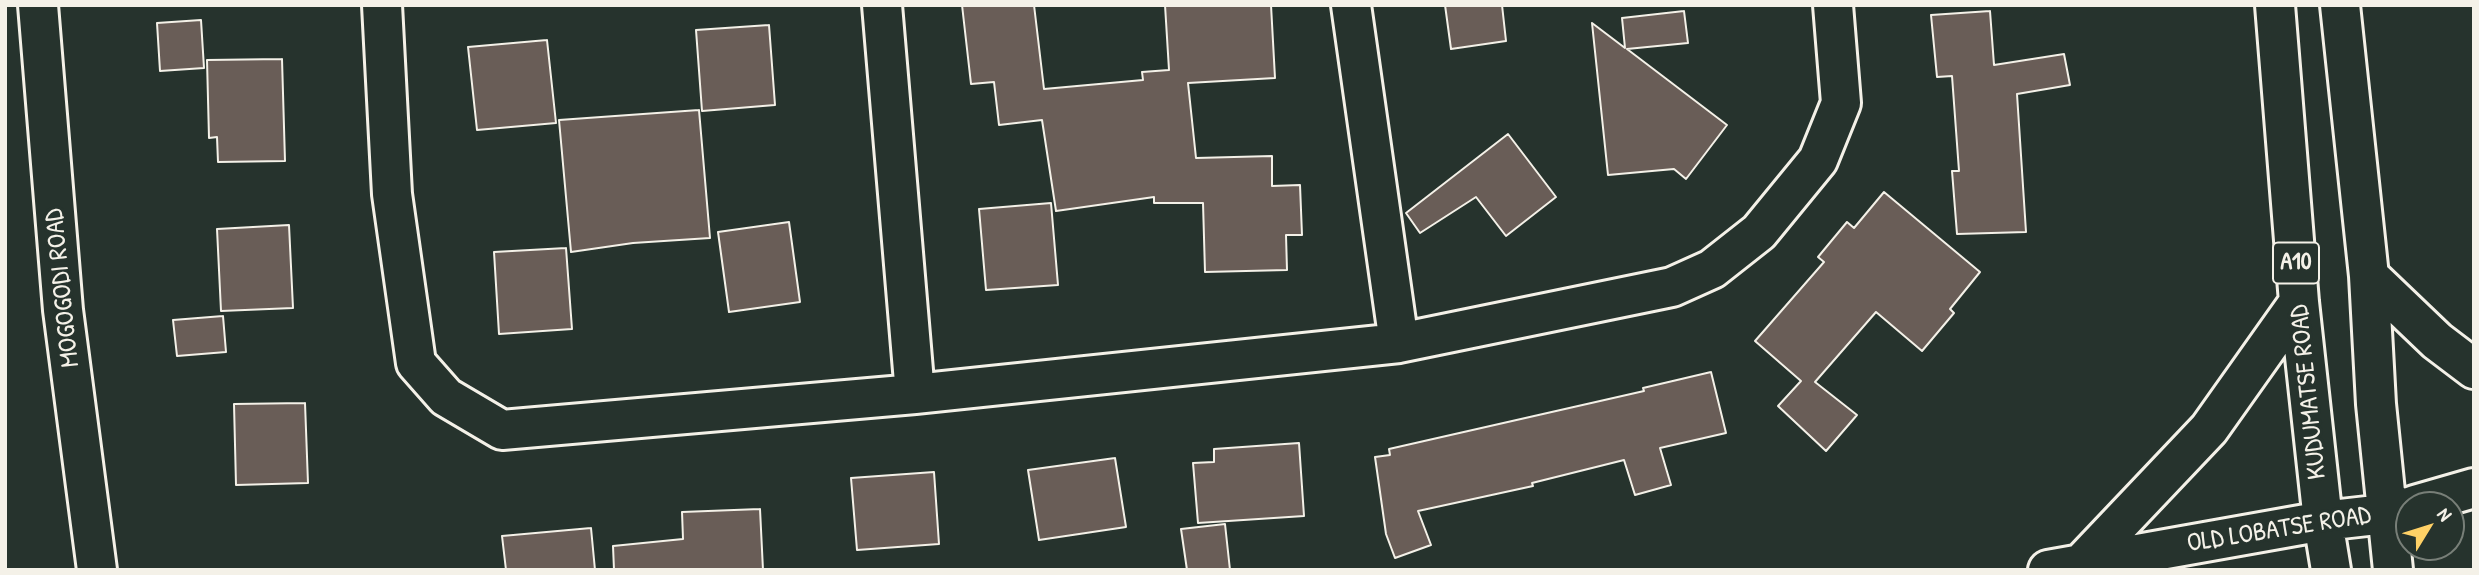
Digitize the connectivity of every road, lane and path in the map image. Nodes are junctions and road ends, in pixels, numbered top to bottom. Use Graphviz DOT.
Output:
graph roads {
  1 [pos="38,5"];
  2 [pos="382,5"];
  3 [pos="882,5"];
  4 [pos="1351,5"];
  5 [pos="1833,5"];
  6 [pos="2275,5"];
  7 [pos="2340,5"];
  8 [pos="2369,276"];
  9 [pos="2299,302"];
  10 [pos="1399,343"];
  11 [pos="2474,369"];
  12 [pos="915,394"];
  13 [pos="2400,491"];
  14 [pos="2395,510"];
  15 [pos="2323,521"];
  16 [pos="2065,567"];
  17 [pos="97,570"];
  18 [pos="2331,570"];
  1 -- 17 [label="street, MOGOGODI ROAD"];
  2 -- 12 [label="street"];
  3 -- 12 [label="street"];
  4 -- 10 [label="street"];
  5 -- 10 [label="street"];
  6 -- 9 [label="street, KUDUMATSE ROAD / A10"];
  7 -- 8 [label="street"];
  8 -- 11 [label="street"];
  8 -- 13 [label="street"];
  9 -- 15 [label="street, KUDUMATSE ROAD / A10"];
  9 -- 16 [label="street"];
  10 -- 12 [label="street"];
  14 -- 15 [label="street, OLD LOBATSE ROAD"];
  15 -- 16 [label="street, OLD LOBATSE ROAD"];
  15 -- 18 [label="street, KUDUMATSE ROAD / A10"];
}
